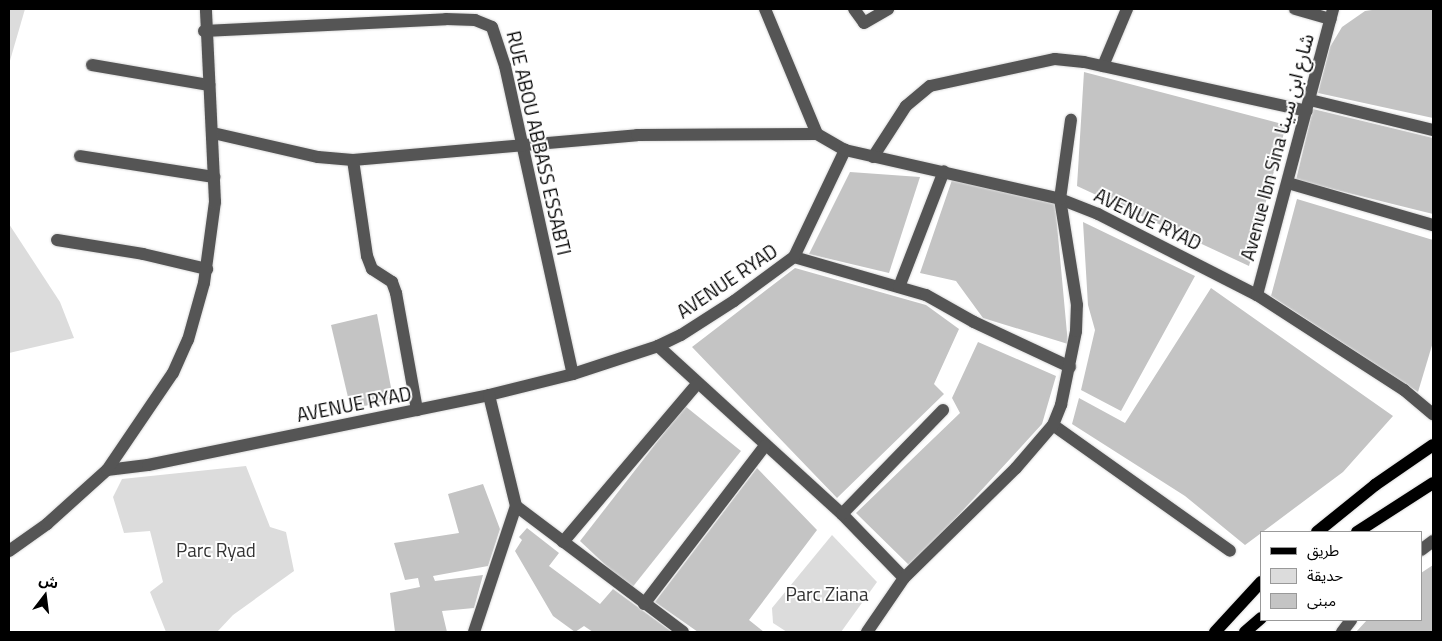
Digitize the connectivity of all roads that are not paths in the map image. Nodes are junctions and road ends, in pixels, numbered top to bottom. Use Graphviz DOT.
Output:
graph roads {
  1 [pos="206,9"];
  2 [pos="765,9"];
  3 [pos="854,9"];
  4 [pos="888,9"];
  5 [pos="1127,9"];
  6 [pos="1295,9"];
  7 [pos="1332,14"];
  8 [pos="204,31"];
  9 [pos="92,65"];
  10 [pos="1103,66"];
  11 [pos="209,86"];
  12 [pos="1308,106"];
  13 [pos="1071,120"];
  14 [pos="1433,130"];
  15 [pos="212,133"];
  16 [pos="817,134"];
  17 [pos="522,144"];
  18 [pos="845,150"];
  19 [pos="80,156"];
  20 [pos="872,156"];
  21 [pos="354,160"];
  22 [pos="944,171"];
  23 [pos="214,177"];
  24 [pos="1288,183"];
  25 [pos="1060,199"];
  26 [pos="1433,225"];
  27 [pos="57,240"];
  28 [pos="794,258"];
  29 [pos="207,269"];
  30 [pos="899,287"];
  31 [pos="1257,295"];
  32 [pos="658,346"];
  33 [pos="1070,366"];
  34 [pos="573,374"];
  35 [pos="697,384"];
  36 [pos="490,396"];
  37 [pos="417,410"];
  38 [pos="943,410"];
  39 [pos="1433,414"];
  40 [pos="1053,425"];
  41 [pos="1433,445"];
  42 [pos="765,446"];
  43 [pos="107,470"];
  44 [pos="1433,483"];
  45 [pos="516,506"];
  46 [pos="842,514"];
  47 [pos="1318,531"];
  48 [pos="1358,531"];
  49 [pos="1433,541"];
  50 [pos="563,542"];
  51 [pos="10,548"];
  52 [pos="1422,549"];
  53 [pos="1230,551"];
  54 [pos="904,578"];
  55 [pos="1260,583"];
  56 [pos="644,604"];
  57 [pos="1260,619"];
  58 [pos="1350,621"];
  59 [pos="474,632"];
  60 [pos="683,632"];
  61 [pos="867,632"];
  62 [pos="1215,632"];
  63 [pos="1245,632"];
  64 [pos="1342,632"];
  1 -- 8 [label="street"];
  2 -- 16 [label="street"];
  3 -- 4 [label="street"];
  5 -- 10 [label="street"];
  6 -- 7 [label="street"];
  7 -- 12 [label="street, Avenue Ibn Sina شارع ابن سينا"];
  8 -- 11 [label="street"];
  8 -- 17 [label="street, RUE ABOU ABBASS ESSABTI"];
  9 -- 11 [label="street"];
  10 -- 12 [label="street"];
  10 -- 20 [label="street"];
  11 -- 15 [label="street"];
  12 -- 14 [label="street"];
  12 -- 24 [label="street, Avenue Ibn Sina شارع ابن سينا"];
  13 -- 25 [label="street"];
  15 -- 21 [label="street"];
  15 -- 23 [label="street"];
  16 -- 17 [label="street"];
  16 -- 18 [label="street"];
  17 -- 21 [label="street"];
  17 -- 34 [label="street, RUE ABOU ABBASS ESSABTI"];
  18 -- 20 [label="street, AVENUE RYAD"];
  18 -- 28 [label="street, AVENUE RYAD"];
  19 -- 23 [label="street"];
  20 -- 22 [label="street, AVENUE RYAD"];
  21 -- 37 [label="street"];
  22 -- 25 [label="street, AVENUE RYAD"];
  22 -- 30 [label="street"];
  23 -- 29 [label="street"];
  24 -- 26 [label="street"];
  24 -- 31 [label="street, Avenue Ibn Sina شارع ابن سينا"];
  25 -- 31 [label="street, AVENUE RYAD"];
  25 -- 33 [label="street"];
  27 -- 29 [label="street"];
  28 -- 30 [label="street"];
  28 -- 32 [label="street, AVENUE RYAD"];
  29 -- 43 [label="street"];
  30 -- 33 [label="street"];
  31 -- 39 [label="street, AVENUE RYAD"];
  32 -- 34 [label="street, AVENUE RYAD"];
  32 -- 35 [label="street"];
  33 -- 40 [label="street"];
  34 -- 36 [label="street, AVENUE RYAD"];
  35 -- 42 [label="street"];
  35 -- 50 [label="street"];
  36 -- 37 [label="street, AVENUE RYAD"];
  36 -- 45 [label="street"];
  37 -- 43 [label="street, AVENUE RYAD"];
  38 -- 46 [label="street"];
  40 -- 53 [label="street"];
  40 -- 54 [label="street"];
  41 -- 47 [label="main road"];
  42 -- 46 [label="street"];
  42 -- 56 [label="street"];
  43 -- 51 [label="street"];
  44 -- 48 [label="main road"];
  45 -- 50 [label="street"];
  45 -- 59 [label="street"];
  46 -- 54 [label="street"];
  49 -- 52 [label="street"];
  50 -- 56 [label="street"];
  54 -- 61 [label="street"];
  55 -- 62 [label="main road"];
  56 -- 60 [label="street"];
  57 -- 63 [label="main road"];
  58 -- 64 [label="street"];
}
